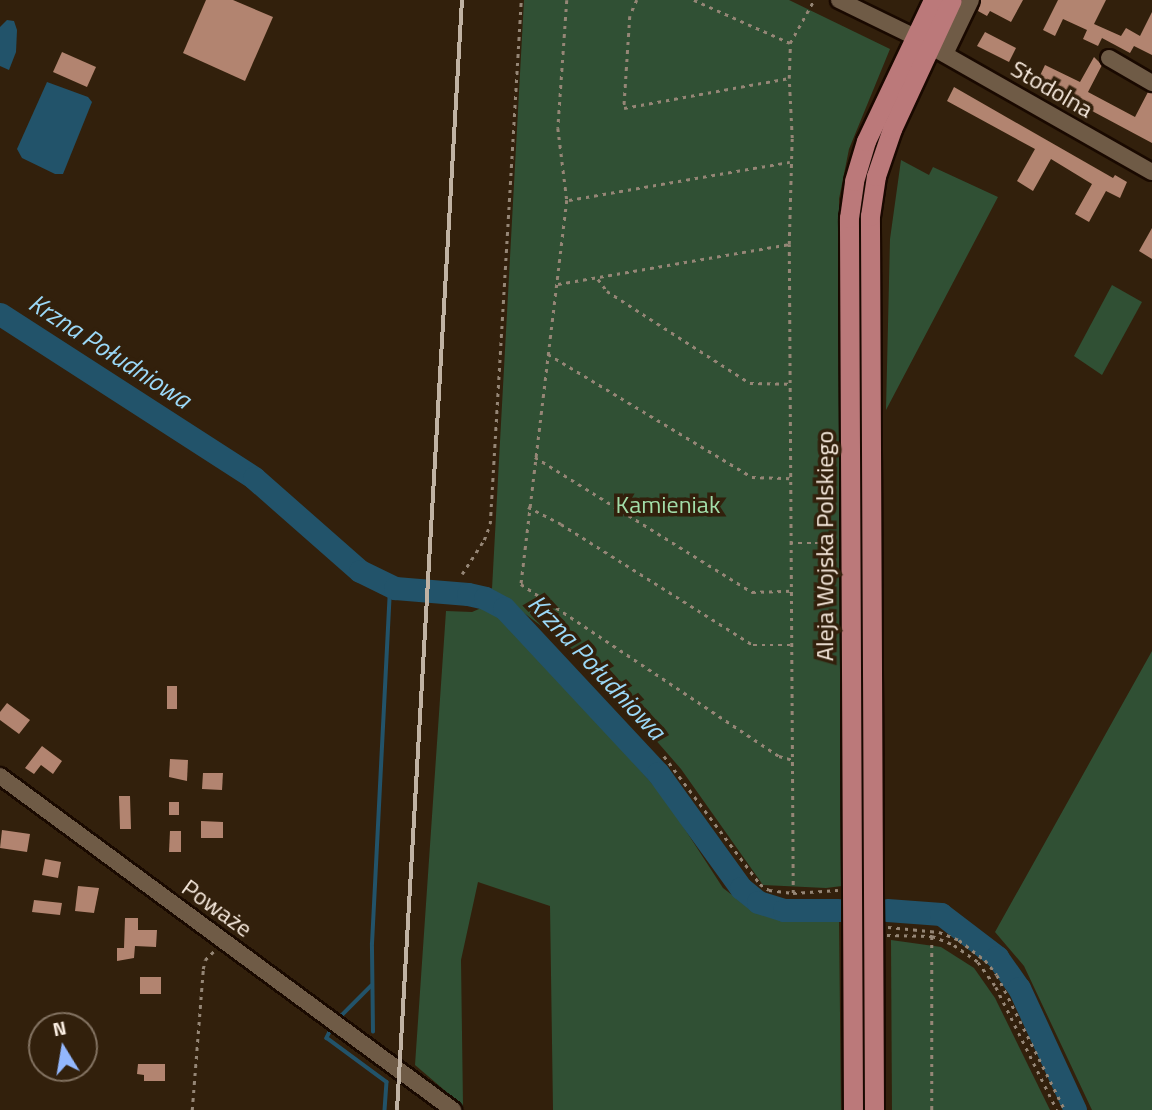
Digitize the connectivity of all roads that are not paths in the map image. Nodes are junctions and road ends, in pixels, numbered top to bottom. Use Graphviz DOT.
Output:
graph roads {
  1 [pos="839,0"];
  2 [pos="933,0"];
  3 [pos="952,0"];
  4 [pos="971,0"];
  5 [pos="930,46"];
  6 [pos="1109,58"];
  7 [pos="1152,83"];
  8 [pos="1152,172"];
  9 [pos="0,776"];
  10 [pos="453,1110"];
  11 [pos="853,1110"];
  12 [pos="874,1110"];
  1 -- 5 [label="street, Stodolna"];
  2 -- 5 [label="main road, Aleja Wojska Polskiego"];
  3 -- 5 [label="main road, Aleja Wojska Polskiego"];
  4 -- 5 [label="street"];
  5 -- 8 [label="street, Stodolna"];
  5 -- 11 [label="main road, Aleja Wojska Polskiego"];
  5 -- 12 [label="main road, Aleja Wojska Polskiego"];
  6 -- 7 [label="street"];
  9 -- 10 [label="street, Poważe"];
}
